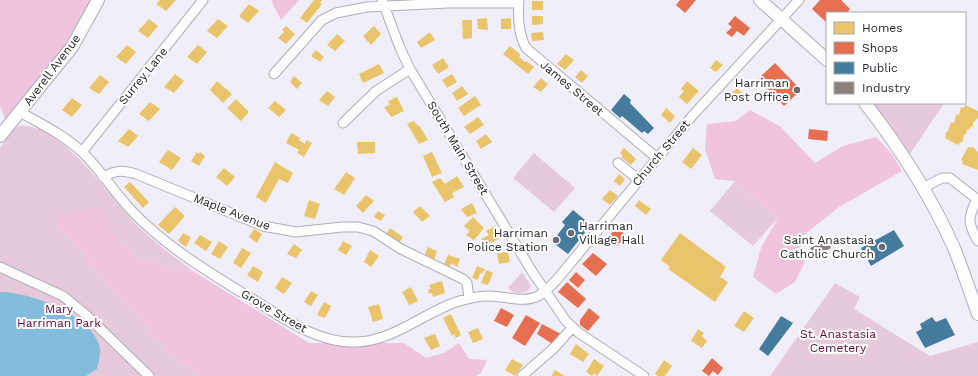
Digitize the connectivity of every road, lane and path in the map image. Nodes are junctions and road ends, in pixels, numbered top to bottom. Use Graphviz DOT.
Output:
graph roads {
  1 [pos="98,0"];
  2 [pos="203,0"];
  3 [pos="760,0"];
  4 [pos="799,0"];
  5 [pos="519,1"];
  6 [pos="383,3"];
  7 [pos="782,19"];
  8 [pos="826,59"];
  9 [pos="410,69"];
  10 [pos="274,74"];
  11 [pos="866,104"];
  12 [pos="20,112"];
  13 [pos="343,123"];
  14 [pos="0,136"];
  15 [pos="82,152"];
  16 [pos="657,158"];
  17 [pos="618,163"];
  18 [pos="103,177"];
  19 [pos="639,180"];
  20 [pos="923,188"];
  21 [pos="977,199"];
  22 [pos="978,241"];
  23 [pos="0,267"];
  24 [pos="545,291"];
  25 [pos="469,298"];
  26 [pos="978,314"];
  27 [pos="572,328"];
  28 [pos="641,375"];
  29 [pos="149,376"];
  30 [pos="522,376"];
  1 -- 12 [label="main road, Averell Avenue"];
  2 -- 15 [label="street, Surrey Lane"];
  3 -- 7 [label="main road"];
  4 -- 7 [label="street, Church Street"];
  5 -- 6 [label="street"];
  5 -- 16 [label="street, James Street"];
  6 -- 9 [label="street, South Main Street"];
  6 -- 10 [label="street"];
  7 -- 8 [label="main road"];
  7 -- 16 [label="street, Church Street"];
  9 -- 13 [label="street"];
  9 -- 24 [label="street, South Main Street"];
  11 -- 20 [label="main road"];
  12 -- 14 [label="main road, Averell Avenue"];
  12 -- 15 [label="street"];
  15 -- 18 [label="street"];
  16 -- 19 [label="street, Church Street"];
  17 -- 19 [label="street"];
  18 -- 25 [label="street, Maple Avenue"];
  18 -- 25 [label="street, Grove Street"];
  19 -- 24 [label="street, Church Street"];
  20 -- 21 [label="street"];
  20 -- 26 [label="main road"];
  21 -- 22 [label="street"];
  23 -- 29 [label="street"];
  24 -- 25 [label="street, Grove Street"];
  24 -- 27 [label="street, South Main Street"];
  27 -- 28 [label="street, South Main Street"];
  27 -- 30 [label="street"];
}
